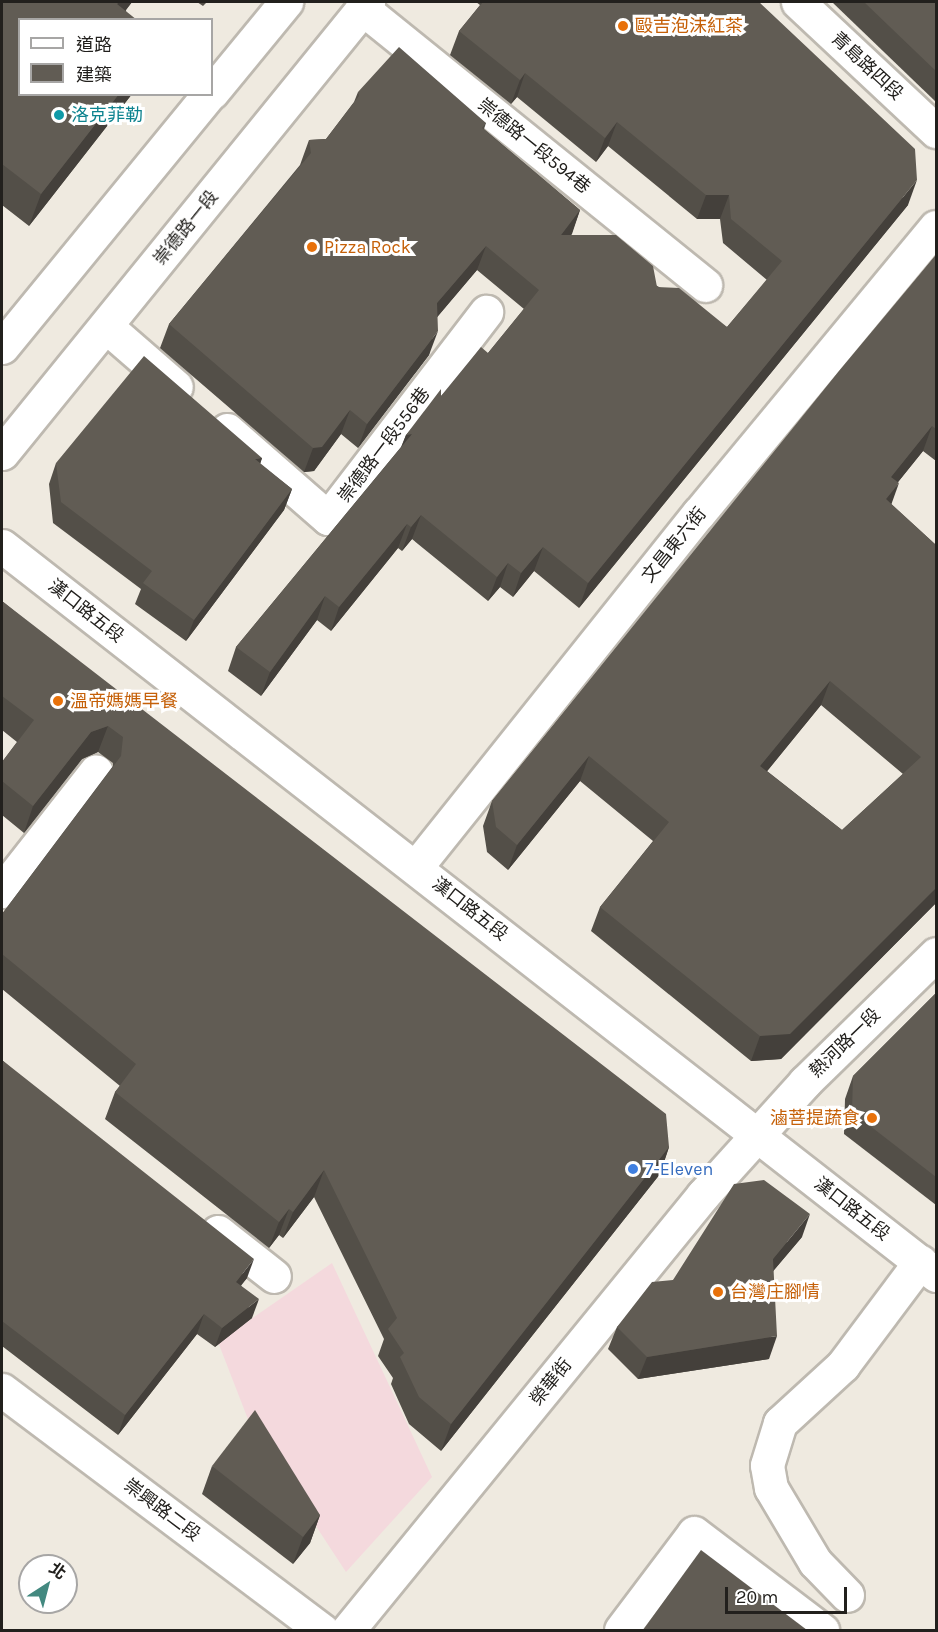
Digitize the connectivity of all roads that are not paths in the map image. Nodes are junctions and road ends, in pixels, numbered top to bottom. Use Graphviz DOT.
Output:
graph roads {
  1 [pos="286,2"];
  2 [pos="798,2"];
  3 [pos="365,5"];
  4 [pos="213,89"];
  5 [pos="208,96"];
  6 [pos="936,131"];
  7 [pos="936,227"];
  8 [pos="705,285"];
  9 [pos="486,312"];
  10 [pos="107,327"];
  11 [pos="2,347"];
  12 [pos="2,453"];
  13 [pos="2,546"];
  14 [pos="96,771"];
  15 [pos="416,867"];
  16 [pos="2,891"];
  17 [pos="936,954"];
  18 [pos="758,1136"];
  19 [pos="189,1209"];
  20 [pos="928,1269"];
  21 [pos="274,1276"];
  22 [pos="2,1390"];
  23 [pos="847,1595"];
  24 [pos="322,1630"];
  25 [pos="348,1630"];
  26 [pos="621,1630"];
  27 [pos="822,1630"];
  1 -- 4 [label="street"];
  2 -- 6 [label="street, 青島路四段"];
  3 -- 8 [label="street, 崇德路一段594巷"];
  3 -- 10 [label="street, 崇德路一段"];
  5 -- 11 [label="street"];
  7 -- 15 [label="street, 文昌東六街"];
  9 -- 10 [label="street, 崇德路一段556巷"];
  10 -- 12 [label="street, 崇德路一段"];
  13 -- 15 [label="street, 漢口路五段"];
  14 -- 16 [label="street"];
  15 -- 18 [label="street, 漢口路五段"];
  17 -- 18 [label="street, 熱河路一段"];
  18 -- 20 [label="street, 漢口路五段"];
  18 -- 25 [label="street, 榮華街"];
  19 -- 21 [label="street"];
  20 -- 23 [label="street"];
  22 -- 24 [label="street, 崇興路二段"];
  26 -- 27 [label="street"];
}
